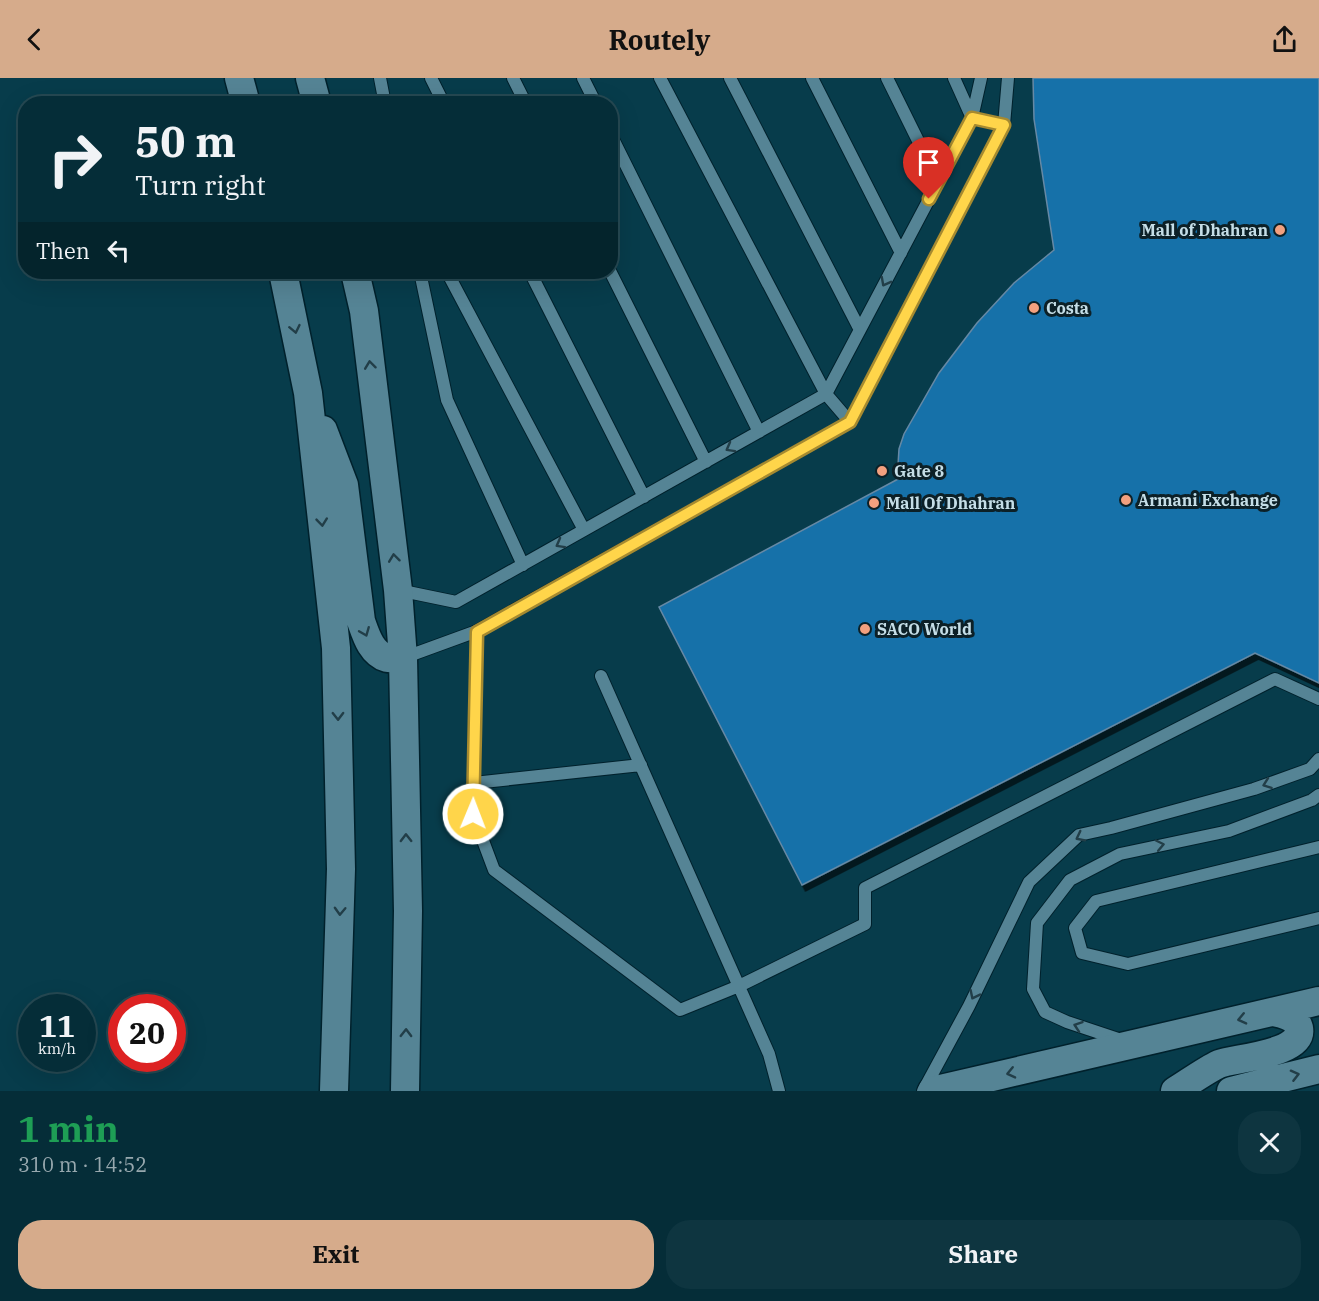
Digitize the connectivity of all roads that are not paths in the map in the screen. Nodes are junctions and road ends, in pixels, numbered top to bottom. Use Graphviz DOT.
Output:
graph roads {
  1 [pos="239,78"];
  2 [pos="380,78"];
  3 [pos="431,78"];
  4 [pos="513,78"];
  5 [pos="583,78"];
  6 [pos="660,78"];
  7 [pos="730,78"];
  8 [pos="812,78"];
  9 [pos="887,78"];
  10 [pos="954,78"];
  11 [pos="981,78"];
  12 [pos="1008,78"];
  13 [pos="244,96"];
  14 [pos="383,96"];
  15 [pos="440,96"];
  16 [pos="522,96"];
  17 [pos="592,96"];
  18 [pos="972,118"];
  19 [pos="1004,125"];
  20 [pos="618,149"];
  21 [pos="938,181"];
  22 [pos="901,253"];
  23 [pos="284,279"];
  24 [pos="357,279"];
  25 [pos="421,279"];
  26 [pos="451,279"];
  27 [pos="534,279"];
  28 [pos="614,279"];
  29 [pos="860,330"];
  30 [pos="308,393"];
  31 [pos="826,394"];
  32 [pos="850,422"];
  33 [pos="759,432"];
  34 [pos="706,462"];
  35 [pos="644,497"];
  36 [pos="584,531"];
  37 [pos="523,565"];
  38 [pos="398,590"];
  39 [pos="477,632"];
  40 [pos="403,658"];
  41 [pos="602,676"];
  42 [pos="1319,699"];
  43 [pos="1319,759"];
  44 [pos="641,765"];
  45 [pos="474,783"];
  46 [pos="1319,795"];
  47 [pos="1319,847"];
  48 [pos="1319,918"];
  49 [pos="739,986"];
  50 [pos="1319,1001"];
  51 [pos="1273,1011"];
  52 [pos="1133,1044"];
  53 [pos="1319,1069"];
  54 [pos="334,1091"];
  55 [pos="405,1091"];
  56 [pos="779,1091"];
  57 [pos="923,1091"];
  58 [pos="932,1091"];
  59 [pos="1175,1091"];
  60 [pos="1231,1091"];
  1 -- 13 [label="street"];
  2 -- 14 [label="lane"];
  3 -- 15 [label="lane"];
  4 -- 16 [label="lane"];
  5 -- 17 [label="lane"];
  6 -- 31 [label="lane"];
  7 -- 29 [label="lane"];
  8 -- 22 [label="lane"];
  9 -- 21 [label="lane"];
  10 -- 18 [label="lane"];
  11 -- 18 [label="lane"];
  12 -- 19 [label="lane"];
  18 -- 19 [label="lane"];
  18 -- 21 [label="lane"];
  19 -- 32 [label="lane"];
  20 -- 33 [label="lane"];
  21 -- 22 [label="lane"];
  22 -- 29 [label="lane, one-way"];
  23 -- 30 [label="street, one-way"];
  38 -- 24 [label="street, one-way"];
  25 -- 37 [label="lane"];
  26 -- 36 [label="lane"];
  27 -- 35 [label="lane"];
  28 -- 34 [label="lane"];
  29 -- 31 [label="lane"];
  30 -- 40 [label="street, one-way"];
  30 -- 54 [label="street, one-way"];
  31 -- 32 [label="lane"];
  31 -- 33 [label="lane"];
  32 -- 39 [label="lane"];
  33 -- 34 [label="lane, one-way"];
  34 -- 35 [label="lane"];
  35 -- 36 [label="lane"];
  36 -- 37 [label="lane, one-way"];
  37 -- 38 [label="lane"];
  38 -- 40 [label="street"];
  39 -- 40 [label="lane"];
  39 -- 45 [label="lane"];
  55 -- 40 [label="street, one-way"];
  41 -- 44 [label="lane"];
  42 -- 49 [label="lane"];
  43 -- 57 [label="lane, one-way"];
  44 -- 45 [label="lane"];
  44 -- 49 [label="lane"];
  45 -- 49 [label="lane"];
  52 -- 46 [label="lane, one-way"];
  47 -- 48 [label="lane"];
  49 -- 56 [label="lane"];
  50 -- 51 [label="street"];
  51 -- 52 [label="street, one-way"];
  51 -- 59 [label="street"];
  52 -- 58 [label="street, one-way"];
  60 -- 53 [label="street, one-way"];
}
